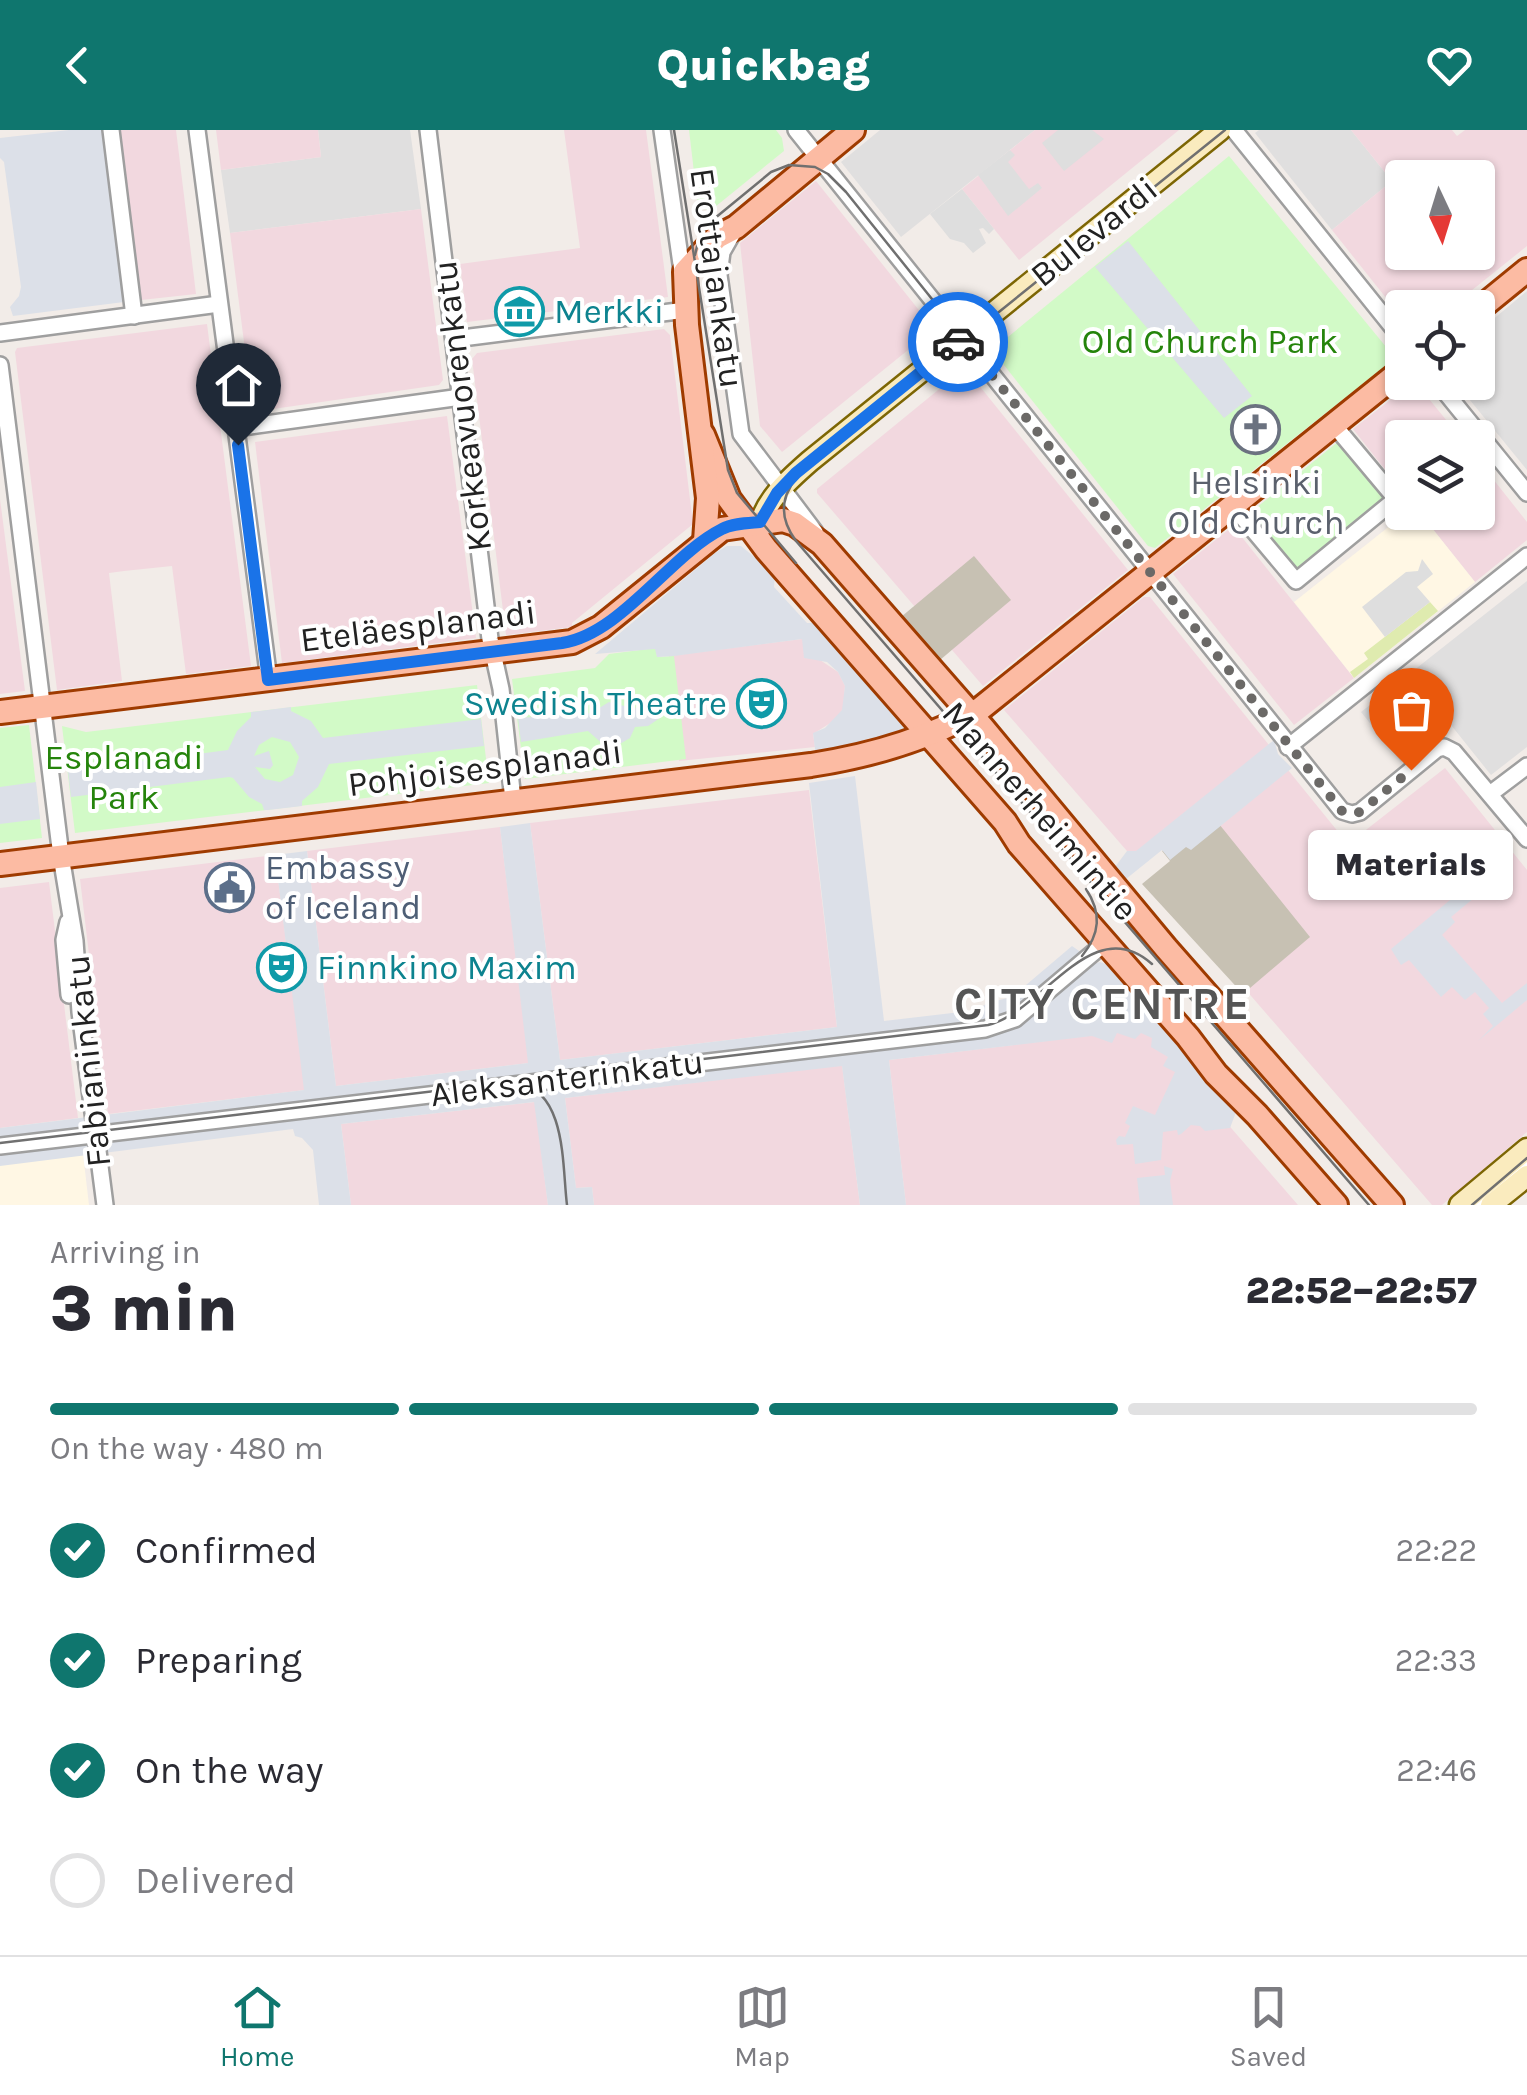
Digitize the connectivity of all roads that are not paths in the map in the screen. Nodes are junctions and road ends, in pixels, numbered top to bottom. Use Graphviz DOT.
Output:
graph roads {
  1 [pos="111,130"];
  2 [pos="197,130"];
  3 [pos="428,130"];
  4 [pos="662,130"];
  5 [pos="796,130"];
  6 [pos="853,130"];
  7 [pos="1220,130"];
  8 [pos="1234,130"];
  9 [pos="818,158"];
  10 [pos="736,227"];
  11 [pos="1527,270"];
  12 [pos="683,278"];
  13 [pos="1495,296"];
  14 [pos="219,304"];
  15 [pos="686,310"];
  16 [pos="134,316"];
  17 [pos="1385,318"];
  18 [pos="0,334"];
  19 [pos="962,338"];
  20 [pos="454,339"];
  21 [pos="0,365"];
  22 [pos="1385,384"];
  23 [pos="461,397"];
  24 [pos="1452,400"];
  25 [pos="1334,425"];
  26 [pos="236,428"];
  27 [pos="702,435"];
  28 [pos="780,488"];
  29 [pos="1527,492"];
  30 [pos="1233,506"];
  31 [pos="755,528"];
  32 [pos="705,540"];
  33 [pos="822,544"];
  34 [pos="1527,556"];
  35 [pos="1150,572"];
  36 [pos="492,652"];
  37 [pos="268,680"];
  38 [pos="44,707"];
  39 [pos="0,712"];
  40 [pos="971,715"];
  41 [pos="929,734"];
  42 [pos="1288,747"];
  43 [pos="1527,766"];
  44 [pos="1490,794"];
  45 [pos="513,800"];
  46 [pos="1527,839"];
  47 [pos="61,856"];
  48 [pos="0,864"];
  49 [pos="69,918"];
  50 [pos="1106,942"];
  51 [pos="69,995"];
  52 [pos="96,1134"];
  53 [pos="0,1146"];
  54 [pos="1527,1149"];
  55 [pos="1527,1162"];
  56 [pos="1527,1176"];
  57 [pos="105,1205"];
  58 [pos="1336,1205"];
  59 [pos="1392,1205"];
  60 [pos="1460,1205"];
  61 [pos="1477,1205"];
  62 [pos="1491,1205"];
  1 -- 16 [label="street"];
  2 -- 14 [label="street"];
  3 -- 20 [label="street, Korkeavuorenkatu"];
  4 -- 12 [label="street, Erottajankatu"];
  5 -- 9 [label="street"];
  6 -- 9 [label="main road"];
  7 -- 19 [label="street, Bulevardi"];
  8 -- 17 [label="street"];
  9 -- 10 [label="main road"];
  9 -- 19 [label="street"];
  10 -- 12 [label="main road"];
  10 -- 28 [label="street, Erottajankatu"];
  11 -- 13 [label="main road"];
  12 -- 15 [label="main road, Erottajankatu"];
  14 -- 16 [label="street"];
  14 -- 26 [label="street"];
  15 -- 20 [label="street"];
  15 -- 27 [label="main road, Erottajankatu"];
  16 -- 18 [label="street"];
  19 -- 28 [label="street, Bulevardi"];
  19 -- 35 [label="street"];
  20 -- 23 [label="street, Korkeavuorenkatu"];
  21 -- 38 [label="street, Fabianinkatu"];
  22 -- 25 [label="main road, Pohjoisesplanadi"];
  23 -- 26 [label="street"];
  23 -- 36 [label="street, Korkeavuorenkatu"];
  24 -- 29 [label="street"];
  25 -- 30 [label="main road, Pohjoisesplanadi"];
  25 -- 30 [label="street"];
  26 -- 37 [label="street"];
  27 -- 31 [label="main road, Erottajankatu"];
  27 -- 32 [label="main road, Erottajankatu"];
  28 -- 31 [label="street, Bulevardi"];
  28 -- 33 [label="street, Mannerheimintie"];
  30 -- 35 [label="main road, Pohjoisesplanadi"];
  31 -- 32 [label="main road, Eteläesplanadi"];
  31 -- 33 [label="main road, Mannerheimintie"];
  31 -- 41 [label="main road, Mannerheimintie"];
  32 -- 36 [label="main road, Eteläesplanadi"];
  33 -- 40 [label="main road, Mannerheimintie"];
  34 -- 42 [label="street"];
  35 -- 40 [label="main road, Pohjoisesplanadi"];
  35 -- 42 [label="street"];
  36 -- 37 [label="main road, Eteläesplanadi"];
  36 -- 45 [label="street, Korkeavuorenkatu"];
  37 -- 38 [label="main road, Eteläesplanadi"];
  38 -- 39 [label="main road, Eteläesplanadi"];
  38 -- 47 [label="street, Fabianinkatu"];
  40 -- 41 [label="main road, Pohjoisesplanadi"];
  40 -- 59 [label="main road, Mannerheimintie"];
  41 -- 45 [label="main road, Pohjoisesplanadi"];
  41 -- 50 [label="main road, Mannerheimintie"];
  42 -- 44 [label="street"];
  43 -- 44 [label="street"];
  44 -- 46 [label="street"];
  45 -- 47 [label="main road, Pohjoisesplanadi"];
  47 -- 48 [label="main road, Pohjoisesplanadi"];
  47 -- 49 [label="street, Fabianinkatu"];
  49 -- 51 [label="street, Fabianinkatu"];
  49 -- 52 [label="street, Fabianinkatu"];
  50 -- 52 [label="street, Aleksanterinkatu"];
  50 -- 58 [label="main road, Mannerheimintie"];
  52 -- 53 [label="street, Aleksanterinkatu"];
  52 -- 57 [label="street, Fabianinkatu"];
  54 -- 60 [label="street"];
  55 -- 61 [label="street"];
  56 -- 62 [label="street"];
}
